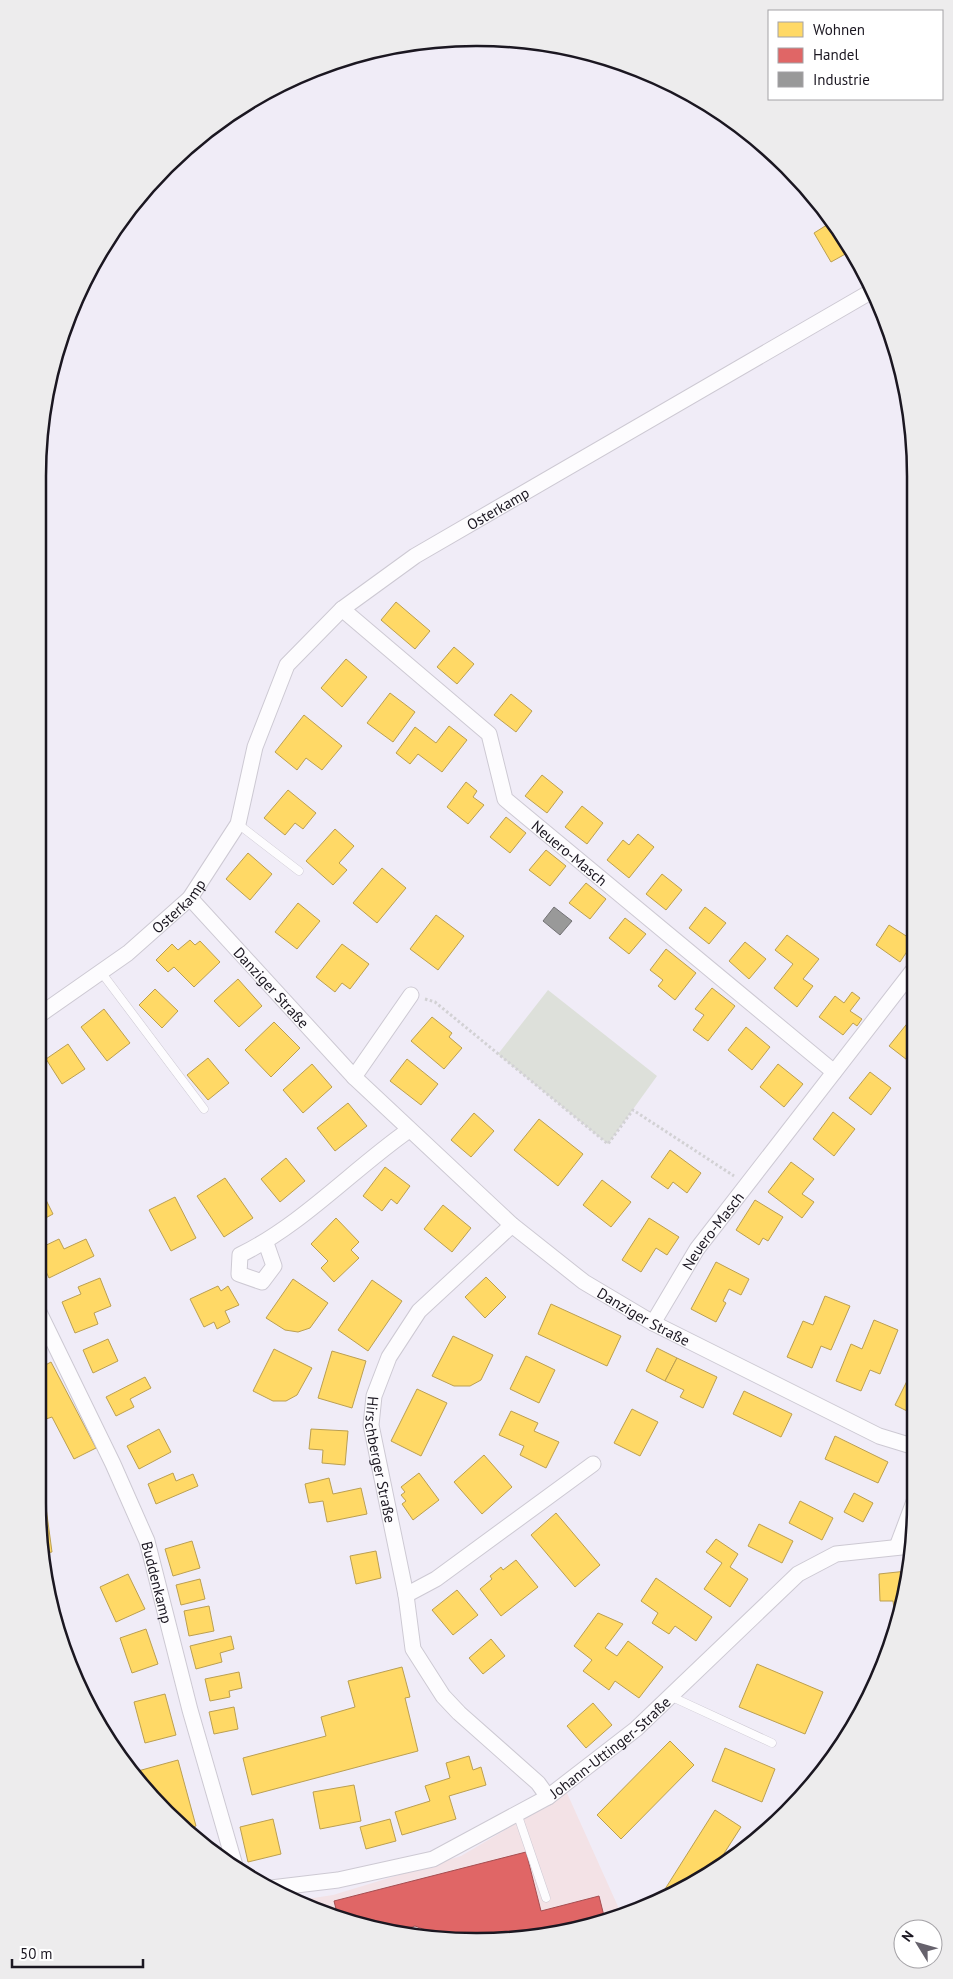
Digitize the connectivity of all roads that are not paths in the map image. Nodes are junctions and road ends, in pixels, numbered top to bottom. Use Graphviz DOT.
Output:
graph roads {
  1 [pos="866,295"];
  2 [pos="342,609"];
  3 [pos="238,824"];
  4 [pos="299,871"];
  5 [pos="190,898"];
  6 [pos="101,972"];
  7 [pos="907,978"];
  8 [pos="411,995"];
  9 [pos="46,1010"];
  10 [pos="834,1072"];
  11 [pos="354,1077"];
  12 [pos="204,1109"];
  13 [pos="409,1130"];
  14 [pos="512,1225"];
  15 [pos="266,1243"];
  16 [pos="652,1323"];
  17 [pos="46,1341"];
  18 [pos="907,1445"];
  19 [pos="593,1464"];
  20 [pos="904,1546"];
  21 [pos="406,1594"];
  22 [pos="670,1696"];
  23 [pos="772,1743"];
  24 [pos="548,1797"];
  25 [pos="518,1813"];
  26 [pos="232,1857"];
  27 [pos="283,1887"];
  28 [pos="546,1898"];
  1 -- 2 [label="street, Osterkamp"];
  2 -- 3 [label="street, Osterkamp"];
  2 -- 10 [label="street, Neuero-Masch"];
  3 -- 4 [label="lane"];
  3 -- 5 [label="street, Osterkamp"];
  5 -- 6 [label="street, Osterkamp"];
  5 -- 11 [label="street, Danziger Straße"];
  6 -- 9 [label="street, Osterkamp"];
  6 -- 12 [label="lane"];
  7 -- 10 [label="street, Neuero-Masch"];
  8 -- 11 [label="street"];
  10 -- 16 [label="street, Neuero-Masch"];
  11 -- 13 [label="street, Danziger Straße"];
  13 -- 14 [label="street, Danziger Straße"];
  13 -- 15 [label="street"];
  14 -- 16 [label="street, Danziger Straße"];
  14 -- 21 [label="street, Hirschberger Straße"];
  16 -- 18 [label="street, Danziger Straße"];
  17 -- 26 [label="street, Buddenkamp"];
  19 -- 21 [label="street"];
  20 -- 22 [label="street, Johann-Uttinger-Straße"];
  21 -- 24 [label="street, Hirschberger Straße"];
  22 -- 23 [label="lane"];
  22 -- 24 [label="street, Johann-Uttinger-Straße"];
  24 -- 25 [label="street, Johann-Uttinger-Straße"];
  25 -- 27 [label="street, Johann-Uttinger-Straße"];
  25 -- 28 [label="lane"];
}
